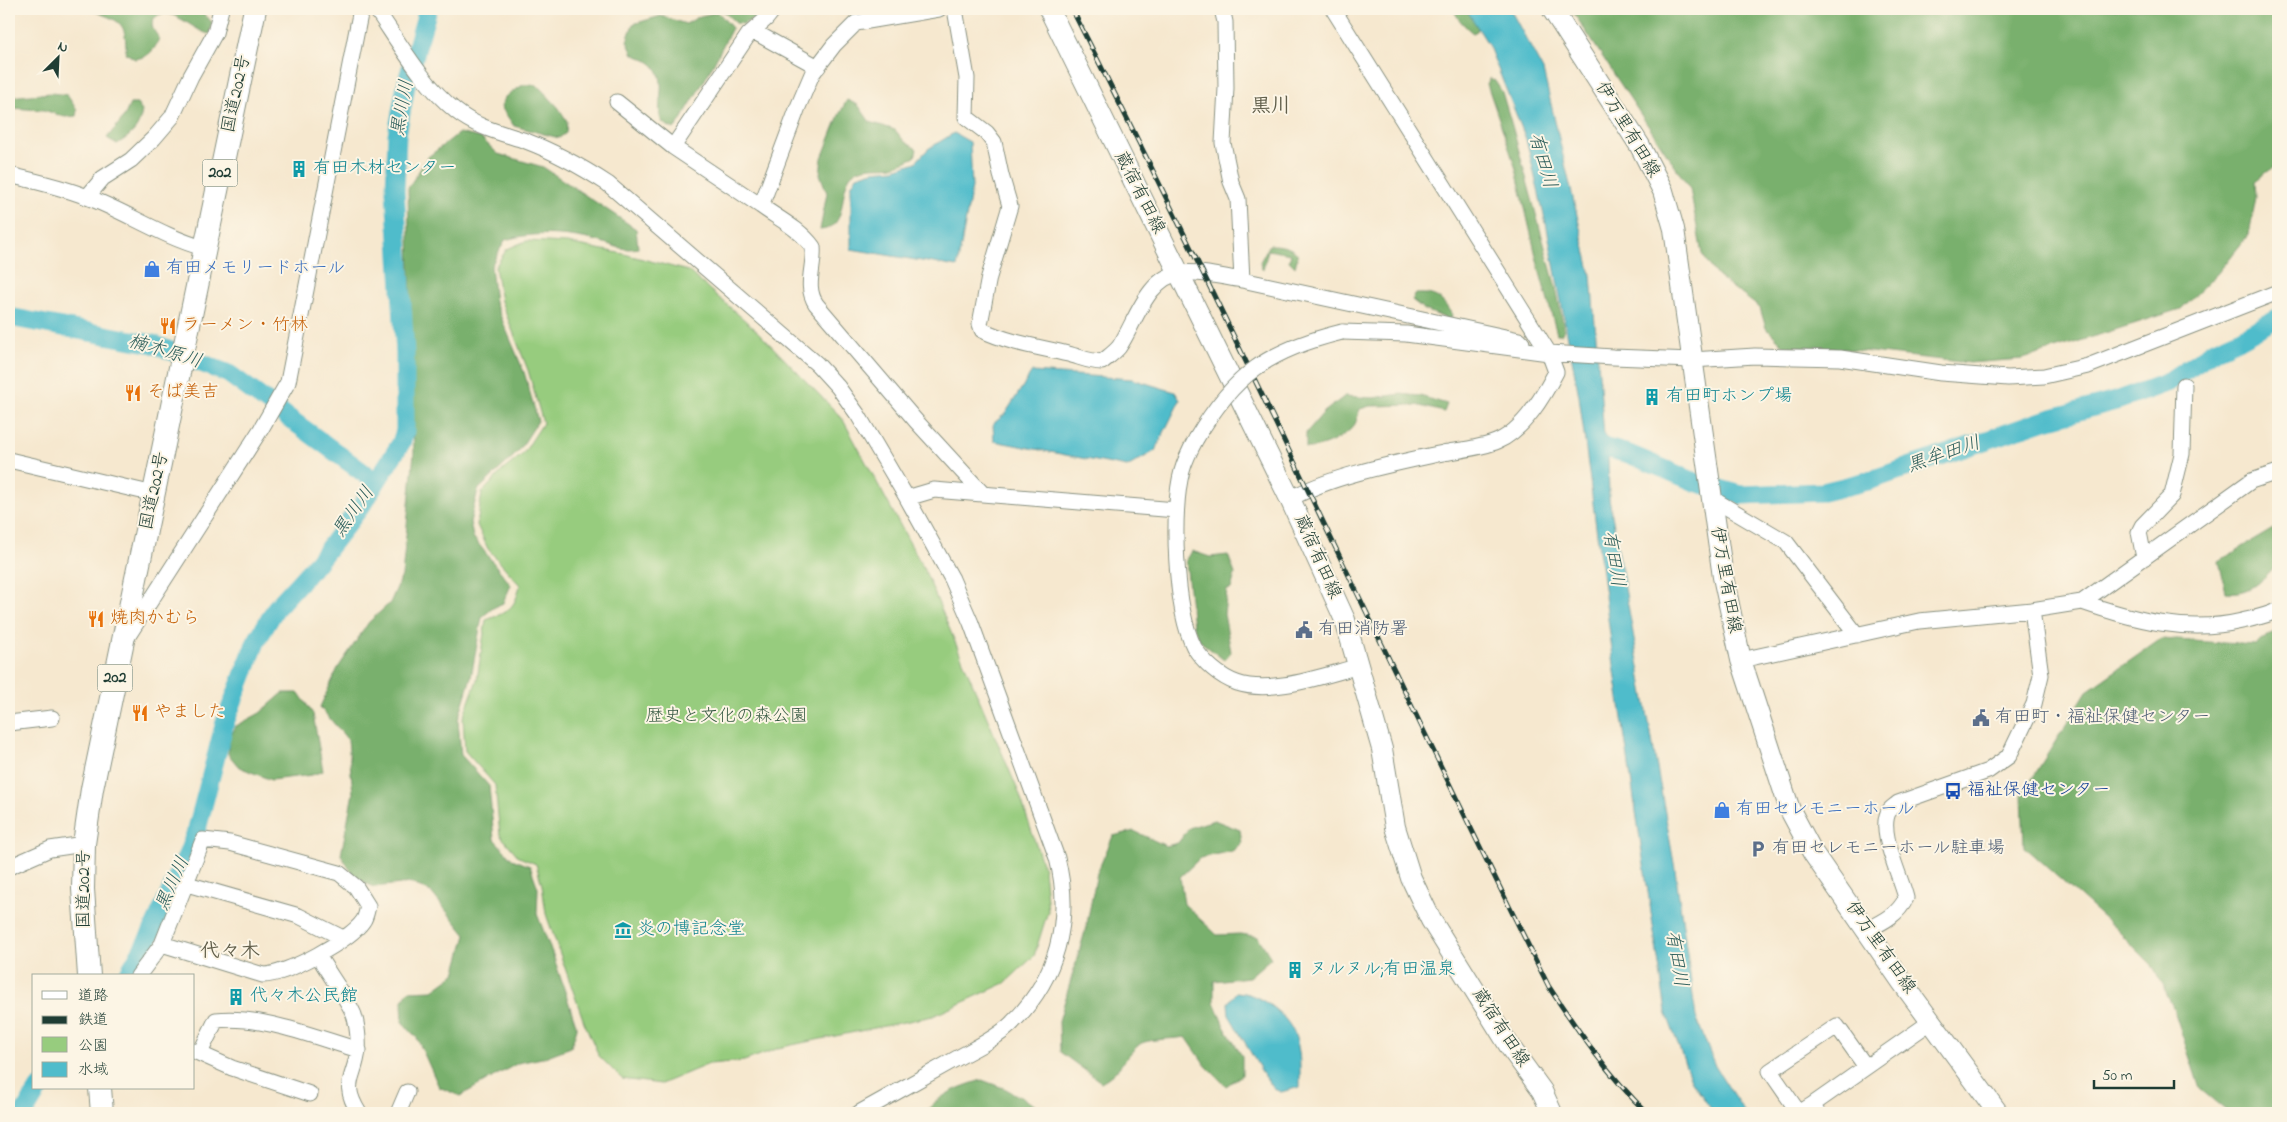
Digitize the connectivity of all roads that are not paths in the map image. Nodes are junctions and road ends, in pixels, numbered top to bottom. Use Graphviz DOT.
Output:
graph roads {
  1 [pos="221,9"];
  2 [pos="255,9"];
  3 [pos="361,9"];
  4 [pos="376,9"];
  5 [pos="774,9"];
  6 [pos="939,9"];
  7 [pos="955,9"];
  8 [pos="1049,9"];
  9 [pos="1222,9"];
  10 [pos="1332,9"];
  11 [pos="1552,9"];
  12 [pos="753,30"];
  13 [pos="818,67"];
  14 [pos="617,102"];
  15 [pos="673,148"];
  16 [pos="9,176"];
  17 [pos="87,197"];
  18 [pos="761,206"];
  19 [pos="204,248"];
  20 [pos="1180,273"];
  21 [pos="1242,280"];
  22 [pos="2278,292"];
  23 [pos="1531,351"];
  24 [pos="1549,353"];
  25 [pos="1692,360"];
  26 [pos="2184,384"];
  27 [pos="9,460"];
  28 [pos="2278,472"];
  29 [pos="154,494"];
  30 [pos="983,494"];
  31 [pos="907,498"];
  32 [pos="1711,498"];
  33 [pos="1290,499"];
  34 [pos="1176,510"];
  35 [pos="2144,558"];
  36 [pos="2082,602"];
  37 [pos="2032,610"];
  38 [pos="2278,610"];
  39 [pos="1857,635"];
  40 [pos="122,646"];
  41 [pos="1740,660"];
  42 [pos="1360,666"];
  43 [pos="52,718"];
  44 [pos="9,724"];
  45 [pos="84,844"];
  46 [pos="9,867"];
  47 [pos="187,884"];
  48 [pos="1867,930"];
  49 [pos="343,938"];
  50 [pos="162,944"];
  51 [pos="318,955"];
  52 [pos="88,974"];
  53 [pos="140,974"];
  54 [pos="1932,1021"];
  55 [pos="358,1050"];
  56 [pos="197,1052"];
  57 [pos="1866,1067"];
  58 [pos="100,1090"];
  59 [pos="407,1092"];
  60 [pos="310,1094"];
  61 [pos="1815,1109"];
  62 [pos="102,1113"];
  63 [pos="359,1113"];
  64 [pos="398,1113"];
  65 [pos="859,1113"];
  66 [pos="1552,1113"];
  67 [pos="1998,1113"];
  1 -- 17 [label="street"];
  2 -- 19 [label="highway, 国道202号 / 202"];
  3 -- 40 [label="street"];
  4 -- 31 [label="street"];
  5 -- 12 [label="street"];
  6 -- 13 [label="street"];
  7 -- 20 [label="street"];
  8 -- 20 [label="main road, 蔵宿有田線"];
  9 -- 21 [label="street"];
  10 -- 24 [label="street"];
  11 -- 25 [label="main road, 伊万里有田線"];
  12 -- 13 [label="street"];
  12 -- 15 [label="street"];
  13 -- 18 [label="street"];
  14 -- 15 [label="street"];
  15 -- 18 [label="street"];
  16 -- 17 [label="street"];
  17 -- 19 [label="street"];
  18 -- 30 [label="street"];
  19 -- 29 [label="highway, 国道202号 / 202"];
  20 -- 21 [label="street"];
  20 -- 33 [label="main road, 蔵宿有田線"];
  21 -- 23 [label="street"];
  22 -- 25 [label="street"];
  23 -- 24 [label="street"];
  23 -- 34 [label="street, bridge"];
  24 -- 25 [label="street"];
  24 -- 33 [label="street"];
  25 -- 32 [label="main road, 伊万里有田線"];
  26 -- 35 [label="street"];
  27 -- 29 [label="street"];
  28 -- 35 [label="street"];
  29 -- 40 [label="highway, 国道202号 / 202"];
  30 -- 31 [label="street"];
  30 -- 34 [label="street"];
  31 -- 65 [label="street"];
  32 -- 39 [label="street"];
  32 -- 41 [label="main road, 伊万里有田線"];
  33 -- 42 [label="main road, 蔵宿有田線"];
  34 -- 42 [label="street"];
  35 -- 36 [label="street"];
  36 -- 37 [label="street"];
  36 -- 38 [label="street"];
  37 -- 39 [label="street"];
  37 -- 48 [label="street"];
  39 -- 41 [label="street"];
  40 -- 45 [label="highway, 国道202号 / 202"];
  41 -- 48 [label="main road, 伊万里有田線"];
  42 -- 66 [label="main road, 蔵宿有田線"];
  43 -- 44 [label="street"];
  45 -- 46 [label="street"];
  45 -- 52 [label="highway, 国道202号 / 202"];
  47 -- 49 [label="street"];
  47 -- 49 [label="street"];
  47 -- 50 [label="street"];
  48 -- 54 [label="main road, 伊万里有田線"];
  49 -- 51 [label="street"];
  50 -- 51 [label="street"];
  50 -- 53 [label="street"];
  51 -- 55 [label="street"];
  54 -- 57 [label="street"];
  54 -- 67 [label="main road, 伊万里有田線"];
  55 -- 56 [label="street"];
  55 -- 63 [label="street"];
  56 -- 60 [label="street"];
  57 -- 61 [label="street"];
  57 -- 61 [label="street"];
  58 -- 62 [label="highway"];
  59 -- 64 [label="street"];
}
